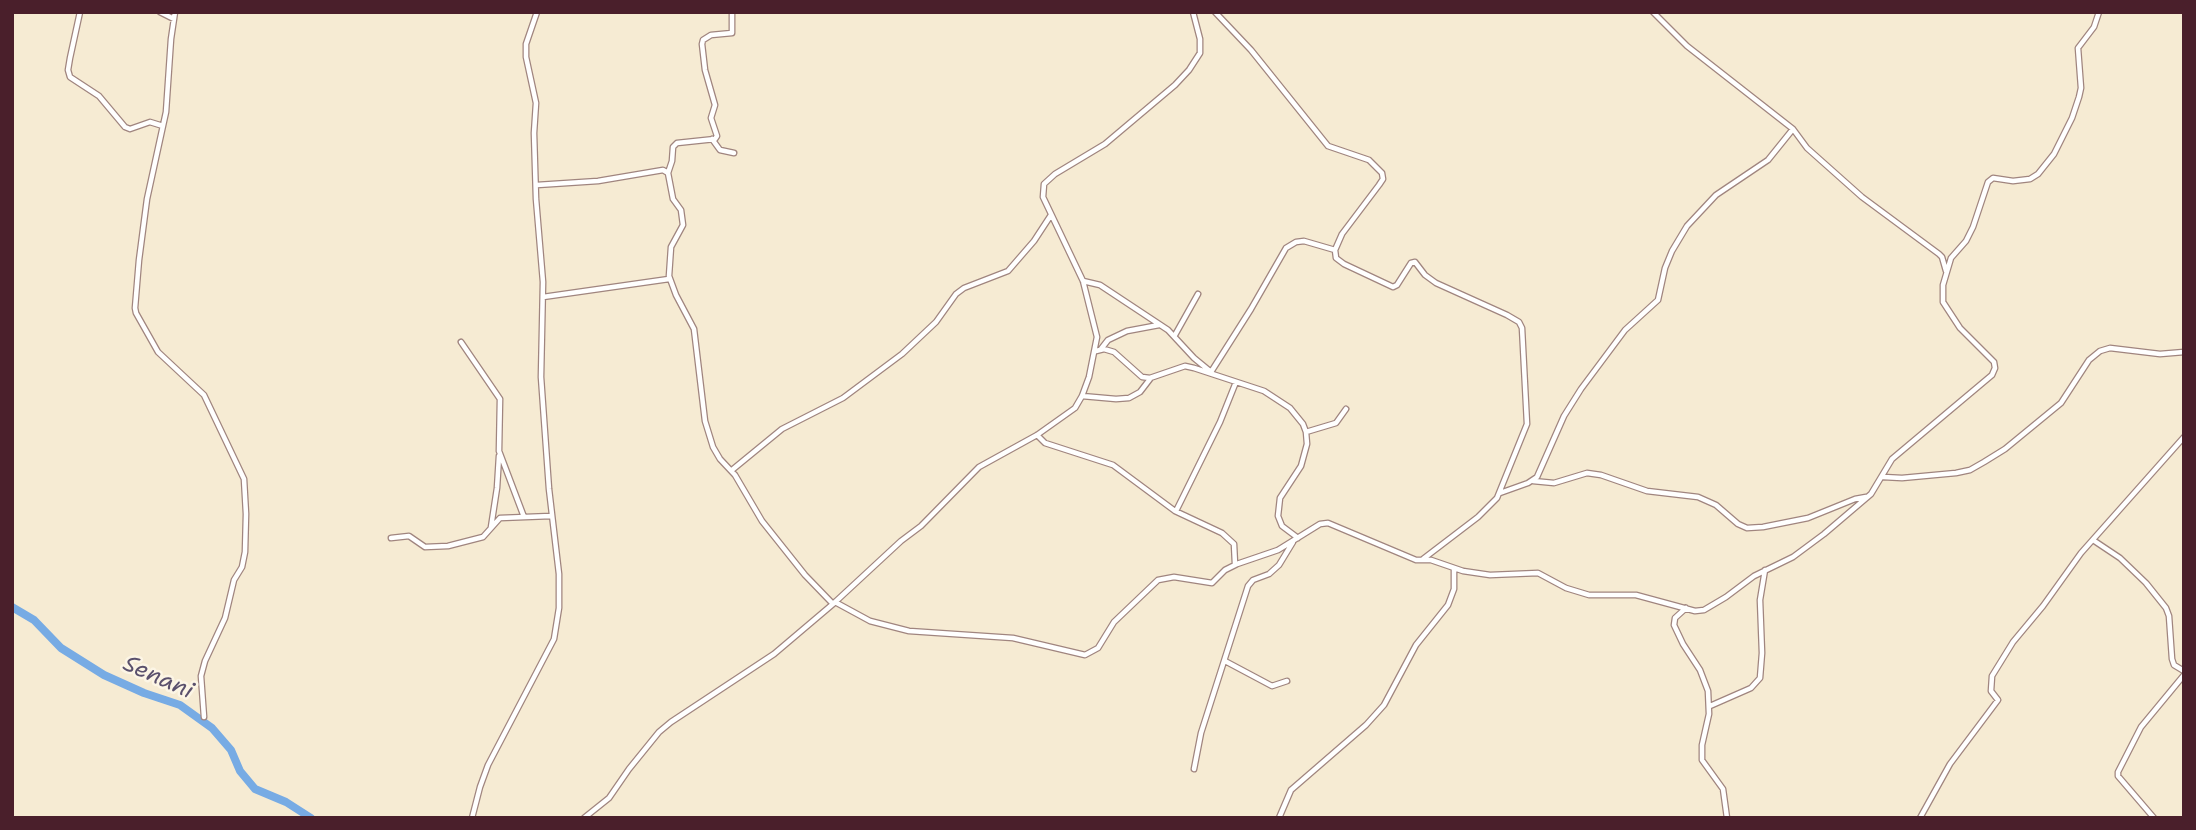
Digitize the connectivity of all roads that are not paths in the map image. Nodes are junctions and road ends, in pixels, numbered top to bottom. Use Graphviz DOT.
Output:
graph roads {
  1 [pos="80,12"];
  2 [pos="160,12"];
  3 [pos="537,12"];
  4 [pos="732,12"];
  5 [pos="1193,12"];
  6 [pos="1215,12"];
  7 [pos="1653,12"];
  8 [pos="2099,12"];
  9 [pos="174,15"];
  10 [pos="163,126"];
  11 [pos="1793,129"];
  12 [pos="712,139"];
  13 [pos="734,153"];
  14 [pos="668,173"];
  15 [pos="537,186"];
  16 [pos="1051,214"];
  17 [pos="1335,250"];
  18 [pos="1947,272"];
  19 [pos="669,279"];
  20 [pos="1083,281"];
  21 [pos="1198,294"];
  22 [pos="543,297"];
  23 [pos="1161,325"];
  24 [pos="1175,335"];
  25 [pos="461,342"];
  26 [pos="1098,350"];
  27 [pos="2184,352"];
  28 [pos="1211,372"];
  29 [pos="1150,378"];
  30 [pos="1236,382"];
  31 [pos="1083,396"];
  32 [pos="1346,409"];
  33 [pos="1307,432"];
  34 [pos="1037,435"];
  35 [pos="2184,437"];
  36 [pos="499,451"];
  37 [pos="732,470"];
  38 [pos="1883,477"];
  39 [pos="1533,481"];
  40 [pos="1499,493"];
  41 [pos="1869,497"];
  42 [pos="1175,511"];
  43 [pos="551,516"];
  44 [pos="524,517"];
  45 [pos="491,527"];
  46 [pos="391,538"];
  47 [pos="1296,540"];
  48 [pos="2093,540"];
  49 [pos="1423,559"];
  50 [pos="1235,564"];
  51 [pos="1454,568"];
  52 [pos="1765,569"];
  53 [pos="834,603"];
  54 [pos="1686,608"];
  55 [pos="1225,662"];
  56 [pos="2184,673"];
  57 [pos="1287,681"];
  58 [pos="1710,706"];
  59 [pos="204,717"];
  60 [pos="1194,769"];
  61 [pos="472,818"];
  62 [pos="584,818"];
  63 [pos="1279,818"];
  64 [pos="1727,818"];
  65 [pos="1920,818"];
  66 [pos="2154,818"];
  1 -- 10 [label="street"];
  2 -- 9 [label="street"];
  3 -- 15 [label="street"];
  4 -- 12 [label="street"];
  5 -- 16 [label="street"];
  6 -- 17 [label="street"];
  7 -- 11 [label="street"];
  8 -- 18 [label="street"];
  9 -- 10 [label="street"];
  10 -- 59 [label="street"];
  11 -- 18 [label="street"];
  11 -- 39 [label="street"];
  12 -- 13 [label="street"];
  12 -- 14 [label="street"];
  14 -- 15 [label="street"];
  14 -- 19 [label="street"];
  15 -- 22 [label="street"];
  16 -- 20 [label="street"];
  16 -- 37 [label="street"];
  17 -- 28 [label="street"];
  17 -- 40 [label="street"];
  18 -- 38 [label="street"];
  19 -- 22 [label="street"];
  19 -- 37 [label="street"];
  20 -- 23 [label="street"];
  20 -- 26 [label="street"];
  21 -- 24 [label="street"];
  22 -- 43 [label="street"];
  23 -- 24 [label="street"];
  23 -- 26 [label="street"];
  24 -- 28 [label="street"];
  25 -- 36 [label="street"];
  26 -- 29 [label="street"];
  26 -- 31 [label="street"];
  27 -- 38 [label="street"];
  28 -- 29 [label="street"];
  28 -- 30 [label="street"];
  29 -- 31 [label="street"];
  30 -- 33 [label="street"];
  30 -- 42 [label="street"];
  31 -- 34 [label="street"];
  32 -- 33 [label="street"];
  33 -- 47 [label="street"];
  34 -- 42 [label="street"];
  34 -- 53 [label="street"];
  35 -- 48 [label="street"];
  36 -- 44 [label="street"];
  36 -- 45 [label="street"];
  37 -- 53 [label="street"];
  38 -- 41 [label="street"];
  39 -- 40 [label="street"];
  39 -- 41 [label="street"];
  40 -- 49 [label="street"];
  41 -- 52 [label="street"];
  42 -- 50 [label="street"];
  43 -- 44 [label="street"];
  43 -- 61 [label="street"];
  44 -- 45 [label="street"];
  45 -- 46 [label="street"];
  47 -- 49 [label="street"];
  47 -- 50 [label="street"];
  47 -- 55 [label="street"];
  48 -- 56 [label="street"];
  48 -- 65 [label="street"];
  49 -- 51 [label="street"];
  50 -- 53 [label="street"];
  51 -- 54 [label="street"];
  51 -- 63 [label="street"];
  52 -- 54 [label="street"];
  52 -- 58 [label="street"];
  53 -- 62 [label="street"];
  54 -- 58 [label="street"];
  55 -- 57 [label="street"];
  55 -- 60 [label="street"];
  56 -- 66 [label="street"];
  58 -- 64 [label="street"];
}
